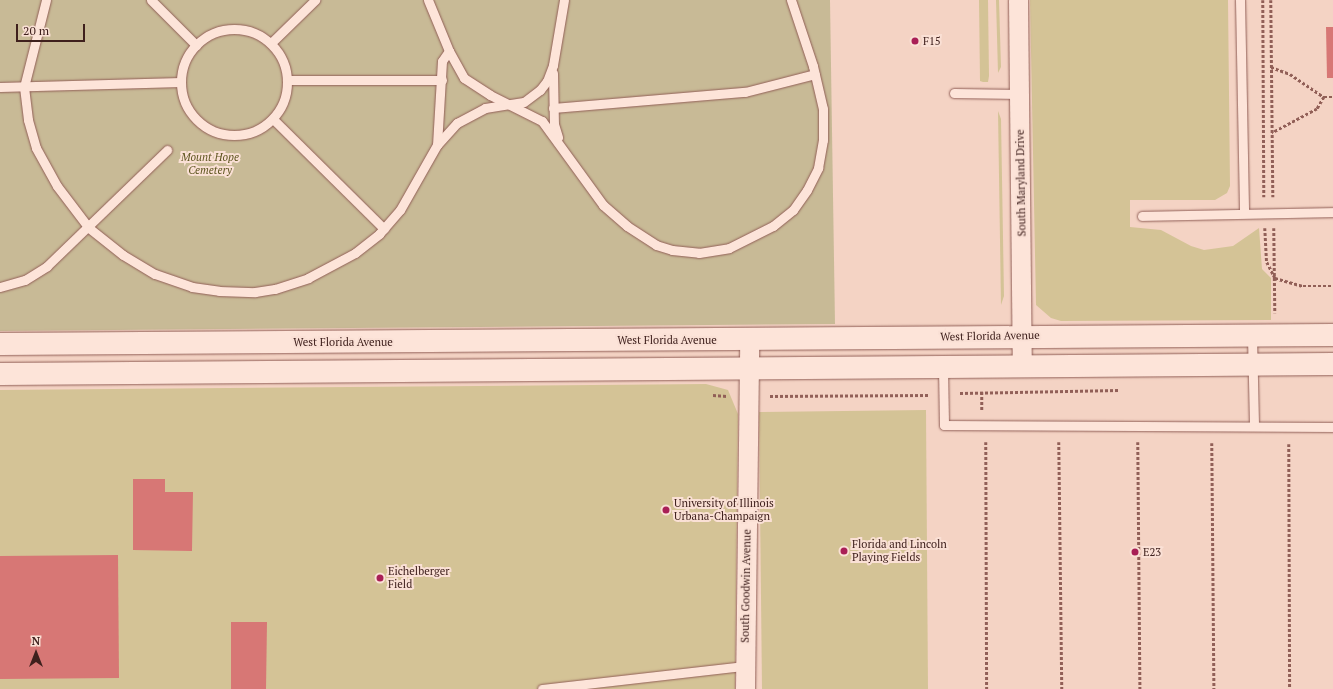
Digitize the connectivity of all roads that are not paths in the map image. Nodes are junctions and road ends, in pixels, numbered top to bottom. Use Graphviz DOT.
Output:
graph roads {
  1 [pos="46,0"];
  2 [pos="150,0"];
  3 [pos="315,0"];
  4 [pos="428,0"];
  5 [pos="564,0"];
  6 [pos="791,0"];
  7 [pos="1018,0"];
  8 [pos="1240,0"];
  9 [pos="271,43"];
  10 [pos="196,45"];
  11 [pos="449,50"];
  12 [pos="553,65"];
  13 [pos="815,74"];
  14 [pos="287,80"];
  15 [pos="442,80"];
  16 [pos="180,82"];
  17 [pos="24,87"];
  18 [pos="0,88"];
  19 [pos="954,93"];
  20 [pos="1020,94"];
  21 [pos="505,104"];
  22 [pos="553,108"];
  23 [pos="273,119"];
  24 [pos="560,144"];
  25 [pos="437,145"];
  26 [pos="167,150"];
  27 [pos="1333,212"];
  28 [pos="1244,213"];
  29 [pos="1142,216"];
  30 [pos="89,228"];
  31 [pos="384,229"];
  32 [pos="0,287"];
  33 [pos="1333,334"];
  34 [pos="1022,335"];
  35 [pos="1252,335"];
  36 [pos="749,339"];
  37 [pos="0,344"];
  38 [pos="1252,364"];
  39 [pos="1333,364"];
  40 [pos="1022,366"];
  41 [pos="943,367"];
  42 [pos="750,369"];
  43 [pos="0,374"];
  44 [pos="1254,426"];
  45 [pos="1333,427"];
  46 [pos="746,666"];
  47 [pos="542,689"];
  48 [pos="745,689"];
  1 -- 17 [label="lane"];
  2 -- 10 [label="lane"];
  3 -- 9 [label="lane"];
  4 -- 11 [label="lane"];
  5 -- 12 [label="lane"];
  6 -- 13 [label="lane"];
  7 -- 20 [label="street, South Maryland Drive"];
  8 -- 28 [label="lane"];
  9 -- 10 [label="lane"];
  9 -- 14 [label="lane"];
  10 -- 16 [label="lane"];
  11 -- 15 [label="lane"];
  11 -- 21 [label="lane"];
  12 -- 21 [label="lane"];
  12 -- 22 [label="lane"];
  13 -- 22 [label="lane"];
  13 -- 24 [label="lane"];
  14 -- 15 [label="lane"];
  14 -- 23 [label="lane"];
  15 -- 25 [label="lane"];
  16 -- 17 [label="lane"];
  16 -- 23 [label="lane"];
  17 -- 18 [label="lane"];
  17 -- 30 [label="lane"];
  19 -- 20 [label="lane"];
  20 -- 34 [label="street, South Maryland Drive"];
  21 -- 24 [label="lane"];
  21 -- 25 [label="lane"];
  22 -- 24 [label="lane"];
  23 -- 31 [label="lane"];
  25 -- 31 [label="lane"];
  26 -- 30 [label="lane"];
  27 -- 28 [label="lane"];
  28 -- 29 [label="lane"];
  30 -- 31 [label="lane"];
  30 -- 32 [label="lane"];
  33 -- 35 [label="main road, West Florida Avenue"];
  34 -- 35 [label="main road, West Florida Avenue"];
  34 -- 36 [label="main road, West Florida Avenue"];
  34 -- 40 [label="street, South Maryland Drive"];
  35 -- 38 [label="lane"];
  36 -- 37 [label="main road, West Florida Avenue"];
  36 -- 42 [label="street, South Goodwin Avenue"];
  38 -- 39 [label="main road"];
  38 -- 40 [label="main road"];
  38 -- 44 [label="lane"];
  40 -- 41 [label="main road"];
  41 -- 42 [label="main road"];
  41 -- 44 [label="lane"];
  42 -- 43 [label="main road"];
  42 -- 46 [label="street, South Goodwin Avenue"];
  44 -- 45 [label="lane"];
  46 -- 47 [label="lane"];
  46 -- 48 [label="street, South Goodwin Avenue"];
}
